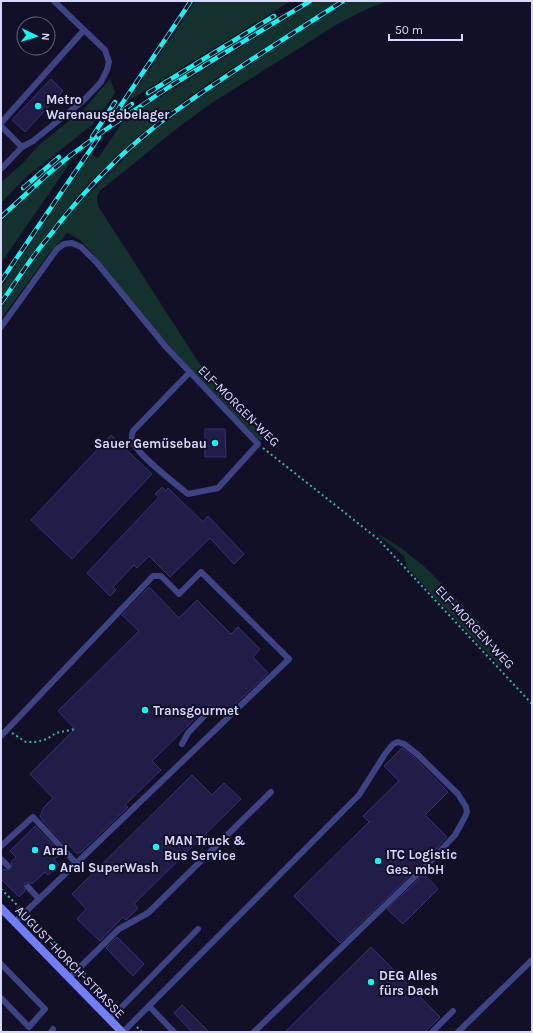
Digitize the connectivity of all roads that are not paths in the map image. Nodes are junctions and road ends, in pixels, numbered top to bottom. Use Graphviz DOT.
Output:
graph roads {
  1 [pos="54,1"];
  2 [pos="84,30"];
  3 [pos="1,122"];
  4 [pos="1,126"];
  5 [pos="22,147"];
  6 [pos="1,169"];
  7 [pos="1,327"];
  8 [pos="189,372"];
  9 [pos="210,710"];
  10 [pos="1,736"];
  11 [pos="182,744"];
  12 [pos="271,792"];
  13 [pos="1,846"];
  14 [pos="1,859"];
  15 [pos="76,863"];
  16 [pos="8,866"];
  17 [pos="28,888"];
  18 [pos="39,899"];
  19 [pos="1,908"];
  20 [pos="15,922"];
  21 [pos="198,929"];
  22 [pos="532,960"];
  23 [pos="1,964"];
  24 [pos="70,978"];
  25 [pos="1,998"];
  26 [pos="149,1006"];
  27 [pos="453,1011"];
  28 [pos="110,1019"];
  29 [pos="29,1026"];
  30 [pos="24,1032"];
  31 [pos="123,1032"];
  32 [pos="174,1032"];
  33 [pos="254,1032"];
  34 [pos="432,1032"];
  35 [pos="458,1032"];
  1 -- 2 [label="lane"];
  2 -- 3 [label="lane"];
  2 -- 5 [label="lane"];
  4 -- 5 [label="lane"];
  5 -- 6 [label="lane"];
  7 -- 8 [label="lane, ELF-MORGEN-WEG"];
  8 -- 8 [label="lane, ELF-MORGEN-WEG"];
  9 -- 11 [label="lane"];
  10 -- 15 [label="lane"];
  12 -- 24 [label="lane"];
  13 -- 15 [label="lane"];
  14 -- 16 [label="lane"];
  15 -- 18 [label="lane"];
  17 -- 18 [label="lane"];
  18 -- 20 [label="lane"];
  19 -- 20 [label="main road, AUGUST-HORCH-STRASSE"];
  20 -- 24 [label="main road, AUGUST-HORCH-STRASSE"];
  21 -- 28 [label="lane"];
  22 -- 35 [label="lane"];
  23 -- 29 [label="lane"];
  24 -- 28 [label="main road, AUGUST-HORCH-STRASSE"];
  25 -- 29 [label="lane"];
  26 -- 31 [label="lane"];
  26 -- 32 [label="lane"];
  26 -- 33 [label="lane"];
  27 -- 34 [label="lane"];
  28 -- 31 [label="main road, AUGUST-HORCH-STRASSE"];
  29 -- 30 [label="lane"];
}
